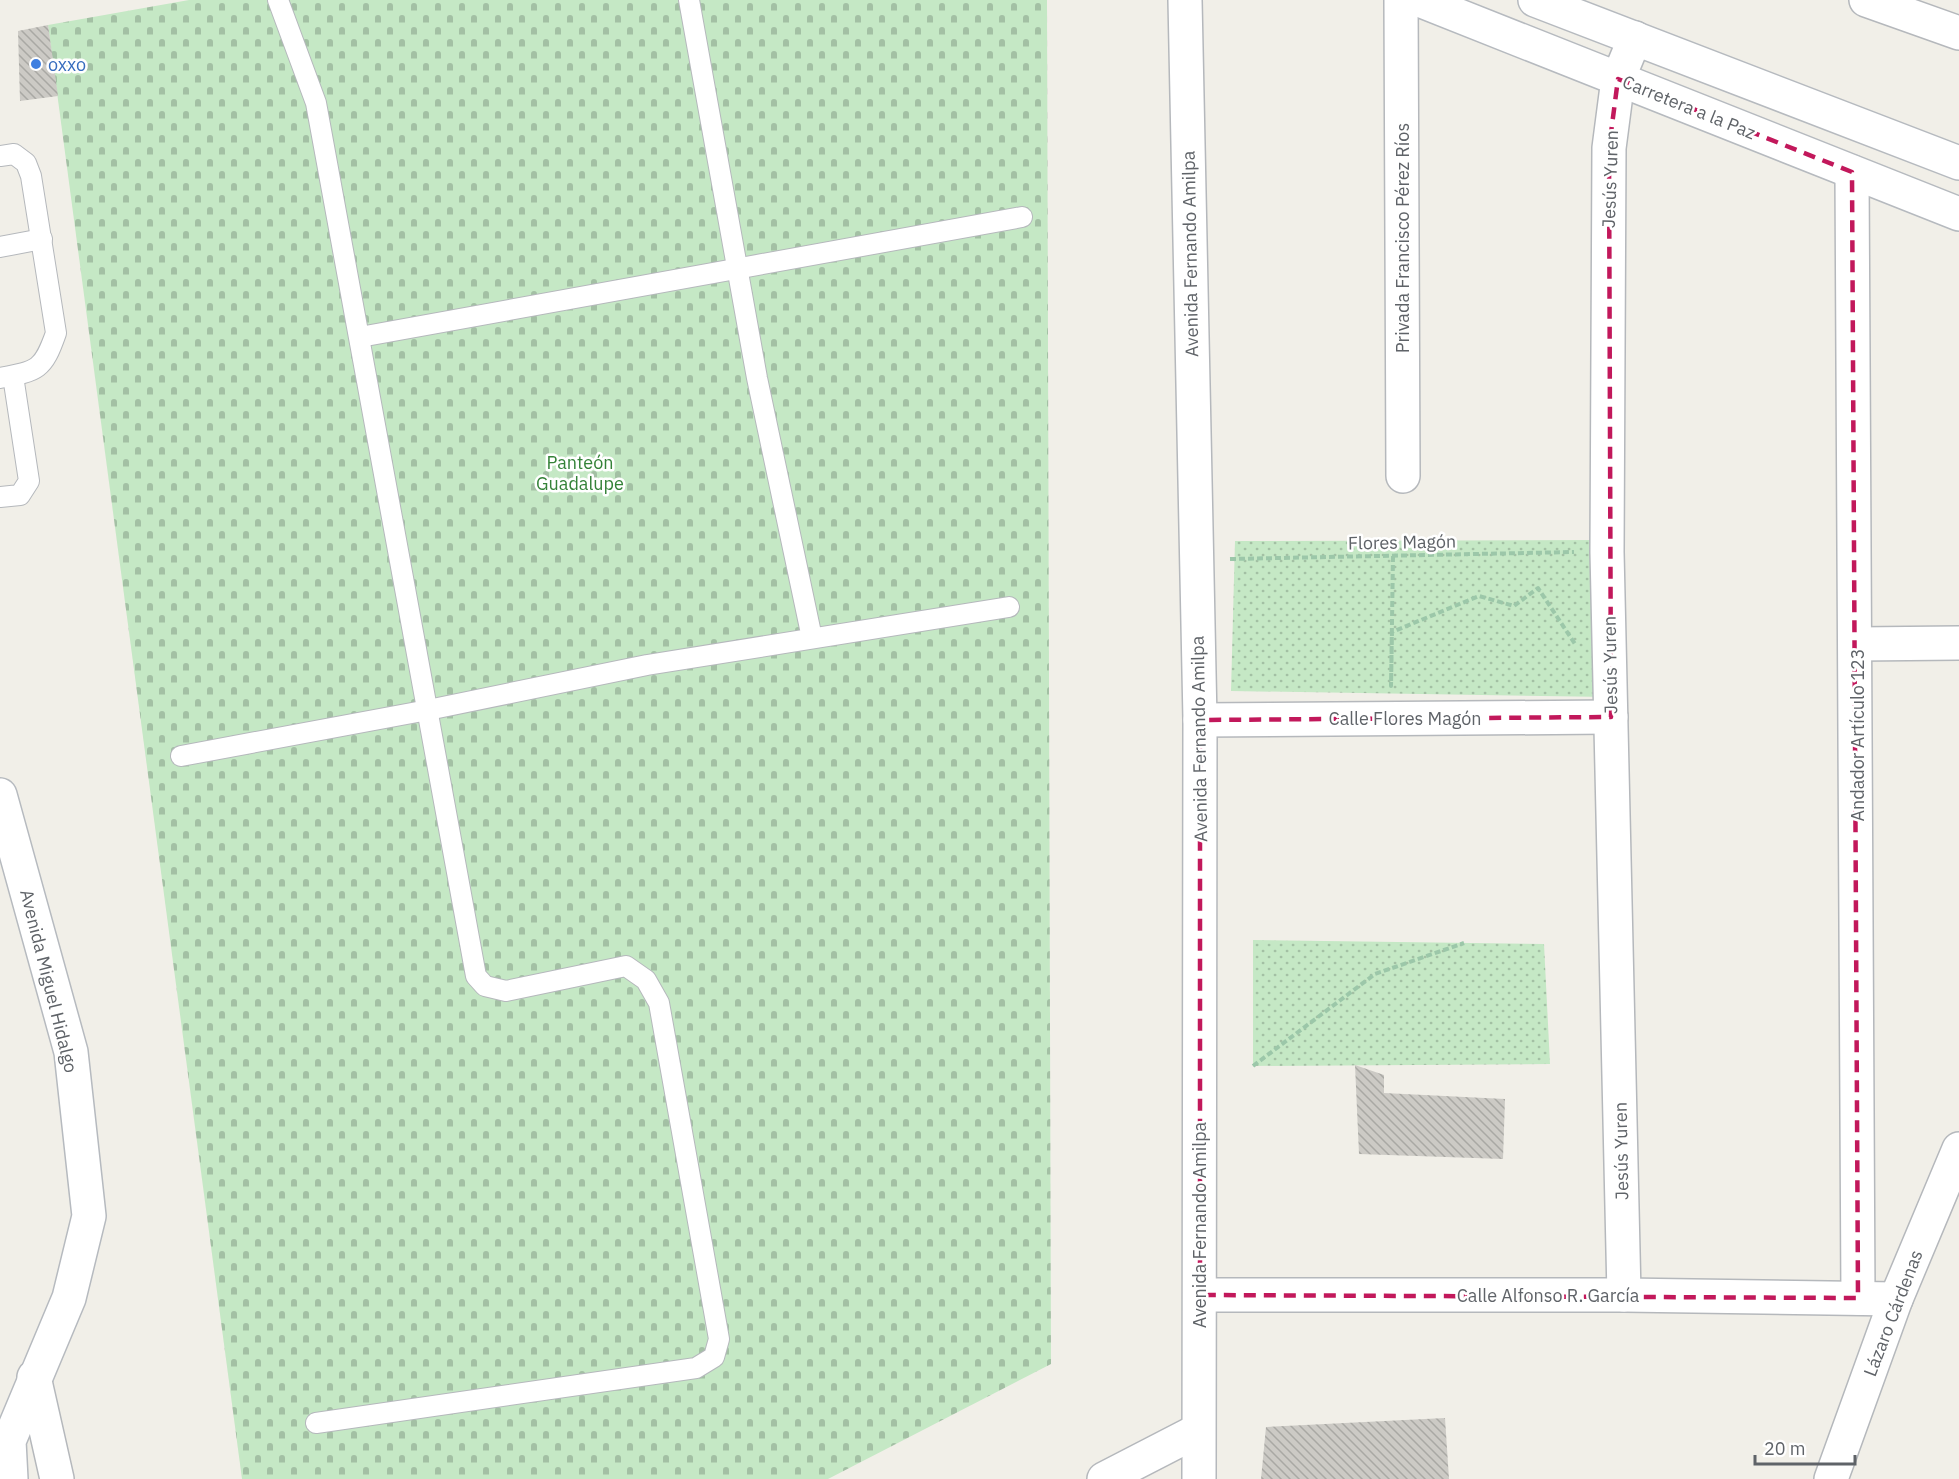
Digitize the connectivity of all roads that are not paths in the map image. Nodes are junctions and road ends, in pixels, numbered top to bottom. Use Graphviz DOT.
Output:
graph roads {
  1 [pos="278,0"];
  2 [pos="689,0"];
  3 [pos="1185,0"];
  4 [pos="1401,0"];
  5 [pos="1419,0"];
  6 [pos="1535,0"];
  7 [pos="1866,0"];
  8 [pos="1959,33"];
  9 [pos="1635,38"];
  10 [pos="1618,79"];
  11 [pos="0,156"];
  12 [pos="1959,163"];
  13 [pos="1852,172"];
  14 [pos="1959,214"];
  15 [pos="1022,217"];
  16 [pos="42,239"];
  17 [pos="0,247"];
  18 [pos="738,267"];
  19 [pos="360,337"];
  20 [pos="7,377"];
  21 [pos="1403,476"];
  22 [pos="0,497"];
  23 [pos="1009,608"];
  24 [pos="812,638"];
  25 [pos="1959,643"];
  26 [pos="1857,644"];
  27 [pos="428,710"];
  28 [pos="1611,717"];
  29 [pos="1200,720"];
  30 [pos="181,756"];
  31 [pos="0,795"];
  32 [pos="1959,1149"];
  33 [pos="1200,1295"];
  34 [pos="1624,1295"];
  35 [pos="1858,1298"];
  36 [pos="1896,1299"];
  37 [pos="34,1377"];
  38 [pos="316,1423"];
  39 [pos="1197,1431"];
  40 [pos="11,1479"];
  41 [pos="57,1479"];
  42 [pos="1104,1479"];
  43 [pos="1199,1479"];
  44 [pos="1831,1479"];
  1 -- 19 [label="lane"];
  2 -- 18 [label="lane"];
  3 -- 29 [label="street, Avenida Fernando Amilpa"];
  4 -- 21 [label="street, Privada Francisco Pérez Ríos"];
  5 -- 10 [label="street, Carretera a la Paz"];
  6 -- 9 [label="street"];
  7 -- 8 [label="street"];
  9 -- 10 [label="street, Jesús Yuren"];
  9 -- 12 [label="street"];
  10 -- 13 [label="street, Carretera a la Paz"];
  10 -- 28 [label="street, Jesús Yuren"];
  11 -- 16 [label="lane"];
  13 -- 14 [label="street, Carretera a la Paz"];
  13 -- 26 [label="street, Andador Artículo 123"];
  15 -- 18 [label="lane"];
  16 -- 17 [label="lane"];
  16 -- 20 [label="lane"];
  18 -- 19 [label="lane"];
  18 -- 24 [label="lane"];
  19 -- 27 [label="lane"];
  20 -- 22 [label="lane"];
  23 -- 24 [label="lane"];
  24 -- 27 [label="lane"];
  25 -- 26 [label="street"];
  26 -- 35 [label="street, Andador Artículo 123"];
  27 -- 30 [label="lane"];
  27 -- 38 [label="lane"];
  28 -- 29 [label="street, Calle Flores Magón"];
  28 -- 34 [label="street, Jesús Yuren"];
  29 -- 33 [label="street, Avenida Fernando Amilpa"];
  31 -- 37 [label="street, Avenida Miguel Hidalgo"];
  32 -- 36 [label="street, Lázaro Cárdenas"];
  33 -- 34 [label="street, Calle Alfonso R. García"];
  33 -- 39 [label="street, Avenida Fernando Amilpa"];
  34 -- 35 [label="street, Calle Alfonso R. García"];
  35 -- 36 [label="street, Calle Alfonso R. García"];
  36 -- 44 [label="street, Lázaro Cárdenas"];
  37 -- 40 [label="street, Avenida Miguel Hidalgo"];
  37 -- 41 [label="street"];
  39 -- 42 [label="street"];
  39 -- 43 [label="street, Avenida Fernando Amilpa"];
}
